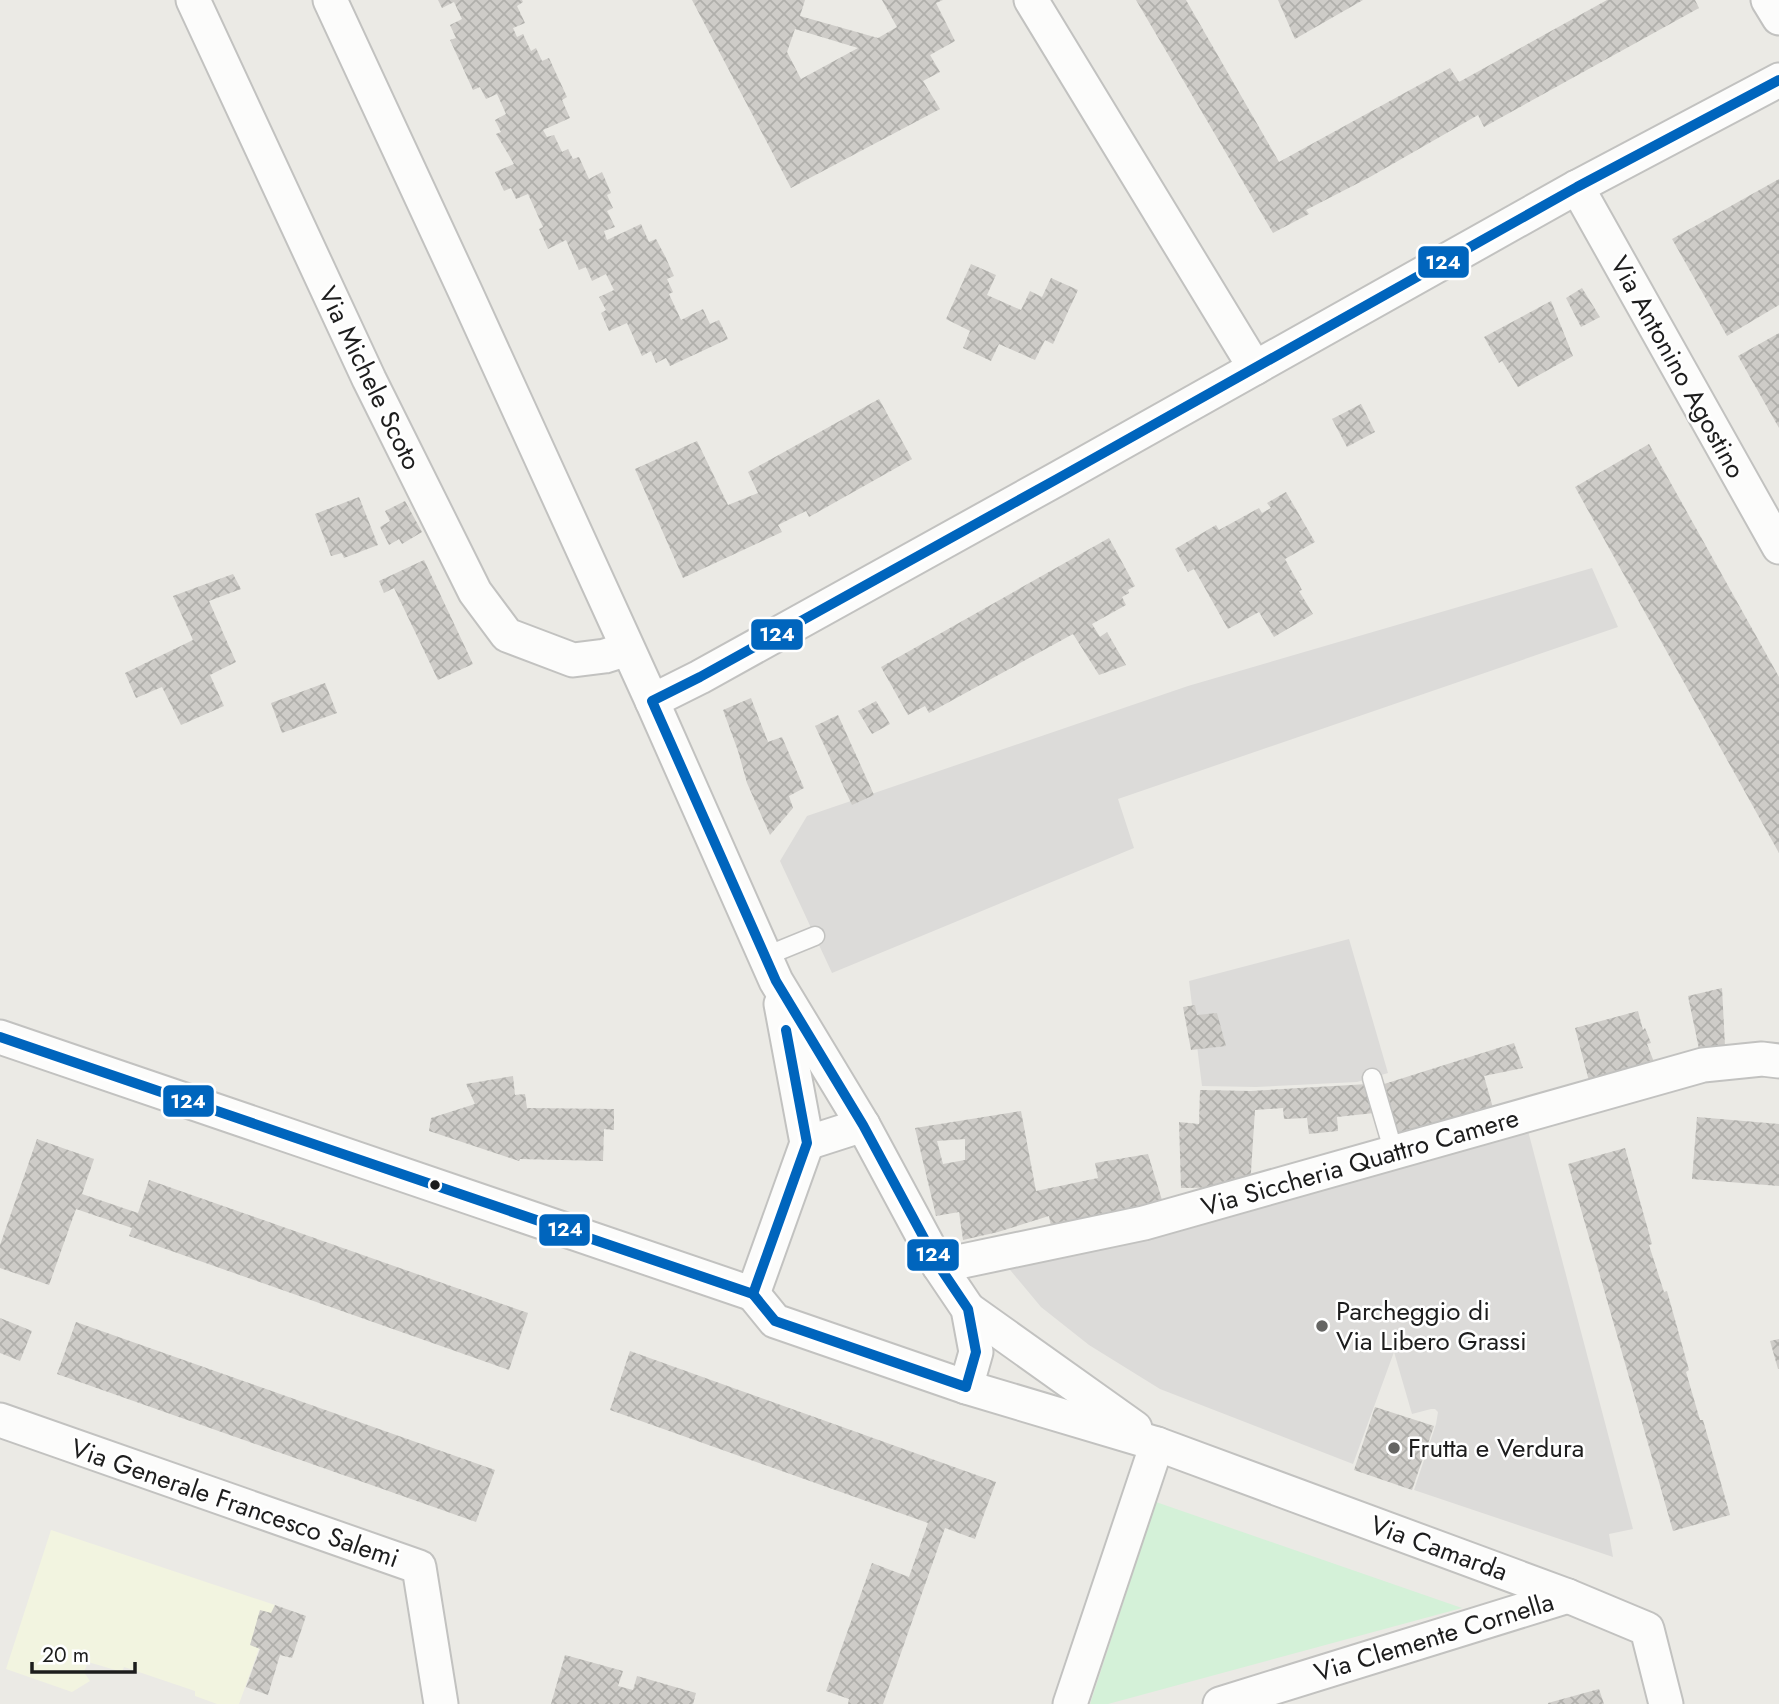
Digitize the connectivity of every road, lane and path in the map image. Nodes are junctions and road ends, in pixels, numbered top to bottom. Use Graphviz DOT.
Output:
graph roads {
  1 [pos="193,0"];
  2 [pos="330,0"];
  3 [pos="1031,0"];
  4 [pos="1768,0"];
  5 [pos="1779,18"];
  6 [pos="1779,80"];
  7 [pos="1577,187"];
  8 [pos="1255,368"];
  9 [pos="1779,547"];
  10 [pos="627,649"];
  11 [pos="652,701"];
  12 [pos="815,936"];
  13 [pos="771,969"];
  14 [pos="0,1037"];
  15 [pos="1779,1061"];
  16 [pos="1372,1078"];
  17 [pos="863,1125"];
  18 [pos="807,1143"];
  19 [pos="1394,1153"];
  20 [pos="939,1266"];
  21 [pos="753,1294"];
  22 [pos="968,1309"];
  23 [pos="966,1387"];
  24 [pos="0,1420"];
  25 [pos="1157,1444"];
  26 [pos="1568,1596"];
  27 [pos="441,1704"];
  28 [pos="1070,1704"];
  29 [pos="1220,1704"];
  30 [pos="1666,1704"];
  1 -- 10 [label="street, Via Michele Scoto"];
  2 -- 10 [label="street"];
  3 -- 8 [label="street"];
  4 -- 5 [label="street"];
  6 -- 7 [label="street"];
  7 -- 8 [label="street"];
  7 -- 9 [label="street, Via Antonino Agostino"];
  8 -- 11 [label="street"];
  10 -- 11 [label="street"];
  11 -- 13 [label="street"];
  12 -- 13 [label="lane"];
  13 -- 17 [label="street"];
  13 -- 18 [label="street"];
  14 -- 21 [label="street"];
  15 -- 19 [label="street, Via Siccheria Quattro Camere"];
  16 -- 19 [label="lane"];
  17 -- 18 [label="street"];
  17 -- 20 [label="street"];
  18 -- 21 [label="street"];
  19 -- 20 [label="street, Via Siccheria Quattro Camere"];
  20 -- 22 [label="street"];
  21 -- 23 [label="street"];
  22 -- 23 [label="street"];
  22 -- 25 [label="street"];
  23 -- 25 [label="street"];
  24 -- 27 [label="street, Via Generale Francesco Salemi"];
  25 -- 26 [label="street, Via Camarda"];
  25 -- 28 [label="street"];
  26 -- 29 [label="street, Via Clemente Cornella"];
  26 -- 30 [label="street, Via Camarda"];
}
